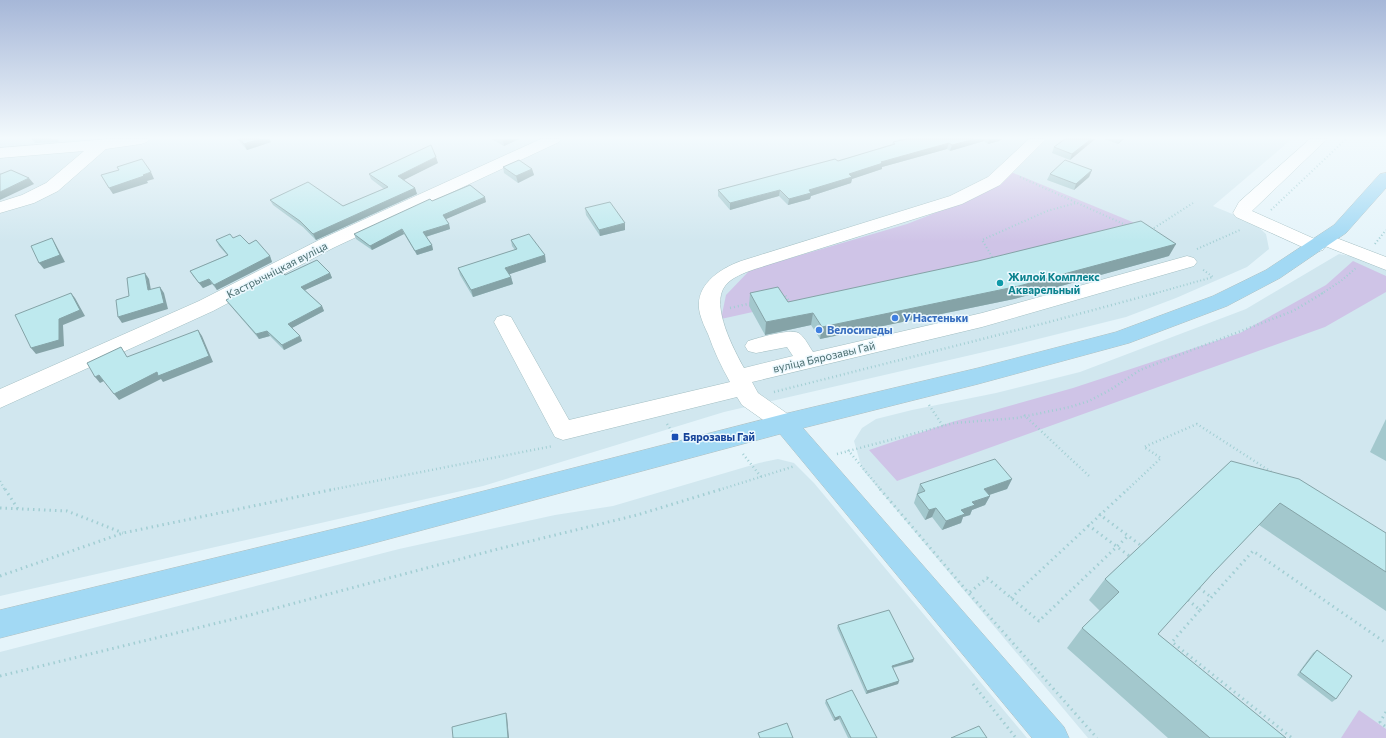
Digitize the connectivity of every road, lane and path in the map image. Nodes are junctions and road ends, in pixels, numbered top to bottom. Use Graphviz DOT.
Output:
graph roads {
  1 [pos="68,173"];
  2 [pos="479,173"];
  3 [pos="1002,173"];
  4 [pos="1011,173"];
  5 [pos="1281,173"];
  6 [pos="1386,178"];
  7 [pos="1077,202"];
  8 [pos="1193,203"];
  9 [pos="0,208"];
  10 [pos="1135,229"];
  11 [pos="1386,230"];
  12 [pos="1148,232"];
  13 [pos="1321,243"];
  14 [pos="1366,255"];
  15 [pos="995,262"];
  16 [pos="1187,262"];
  17 [pos="1386,264"];
  18 [pos="785,296"];
  19 [pos="777,297"];
  20 [pos="756,302"];
  21 [pos="727,309"];
  22 [pos="504,322"];
  23 [pos="756,346"];
  24 [pos="807,360"];
  25 [pos="741,382"];
  26 [pos="920,390"];
  27 [pos="0,399"];
  28 [pos="1024,415"];
  29 [pos="784,423"];
  30 [pos="943,426"];
  31 [pos="556,445"];
  32 [pos="848,450"];
  33 [pos="816,460"];
  34 [pos="1275,474"];
  35 [pos="1089,476"];
  36 [pos="0,481"];
  37 [pos="0,508"];
  38 [pos="19,509"];
  39 [pos="1099,514"];
  40 [pos="1088,525"];
  41 [pos="123,533"];
  42 [pos="1128,536"];
  43 [pos="1117,547"];
  44 [pos="1144,547"];
  45 [pos="1132,558"];
  46 [pos="0,576"];
  47 [pos="1199,588"];
  48 [pos="970,592"];
  49 [pos="1211,597"];
  50 [pos="1011,598"];
  51 [pos="1188,600"];
  52 [pos="1200,610"];
  53 [pos="0,624"];
  54 [pos="1386,643"];
  55 [pos="0,676"];
  56 [pos="1386,712"];
  57 [pos="1386,727"];
  58 [pos="1053,738"];
  59 [pos="1097,738"];
  60 [pos="1292,738"];
  1 -- 9 [label="street"];
  2 -- 27 [label="street, Кастрычніцкая вуліца"];
  3 -- 25 [label="street"];
  4 -- 7 [label="path"];
  5 -- 13 [label="street"];
  6 -- 13 [label="main road"];
  7 -- 10 [label="path"];
  7 -- 15 [label="path"];
  8 -- 12 [label="path"];
  11 -- 14 [label="path"];
  13 -- 14 [label="street"];
  13 -- 26 [label="main road"];
  14 -- 17 [label="street"];
  14 -- 28 [label="path"];
  16 -- 24 [label="street, вуліца Бярозавы Гай"];
  18 -- 19 [label="path"];
  20 -- 21 [label="path"];
  22 -- 25 [label="street, вуліца Бярозавы Гай"];
  23 -- 24 [label="street"];
  24 -- 25 [label="street, вуліца Бярозавы Гай"];
  25 -- 29 [label="street"];
  26 -- 29 [label="main road"];
  26 -- 30 [label="path"];
  28 -- 30 [label="path"];
  28 -- 35 [label="path"];
  29 -- 33 [label="main road"];
  29 -- 53 [label="main road"];
  30 -- 32 [label="path"];
  31 -- 41 [label="path"];
  32 -- 33 [label="path"];
  32 -- 48 [label="path"];
  33 -- 55 [label="path"];
  33 -- 58 [label="main road"];
  34 -- 39 [label="path"];
  36 -- 38 [label="path"];
  37 -- 38 [label="path"];
  38 -- 41 [label="path"];
  39 -- 40 [label="path"];
  39 -- 42 [label="path"];
  40 -- 43 [label="path"];
  40 -- 50 [label="path"];
  41 -- 46 [label="path"];
  42 -- 43 [label="path"];
  42 -- 44 [label="path"];
  43 -- 45 [label="path"];
  43 -- 50 [label="path"];
  47 -- 49 [label="path"];
  48 -- 50 [label="path"];
  48 -- 59 [label="path"];
  49 -- 52 [label="path"];
  49 -- 54 [label="path"];
  51 -- 52 [label="path"];
  52 -- 60 [label="path"];
  56 -- 57 [label="path"];
}
